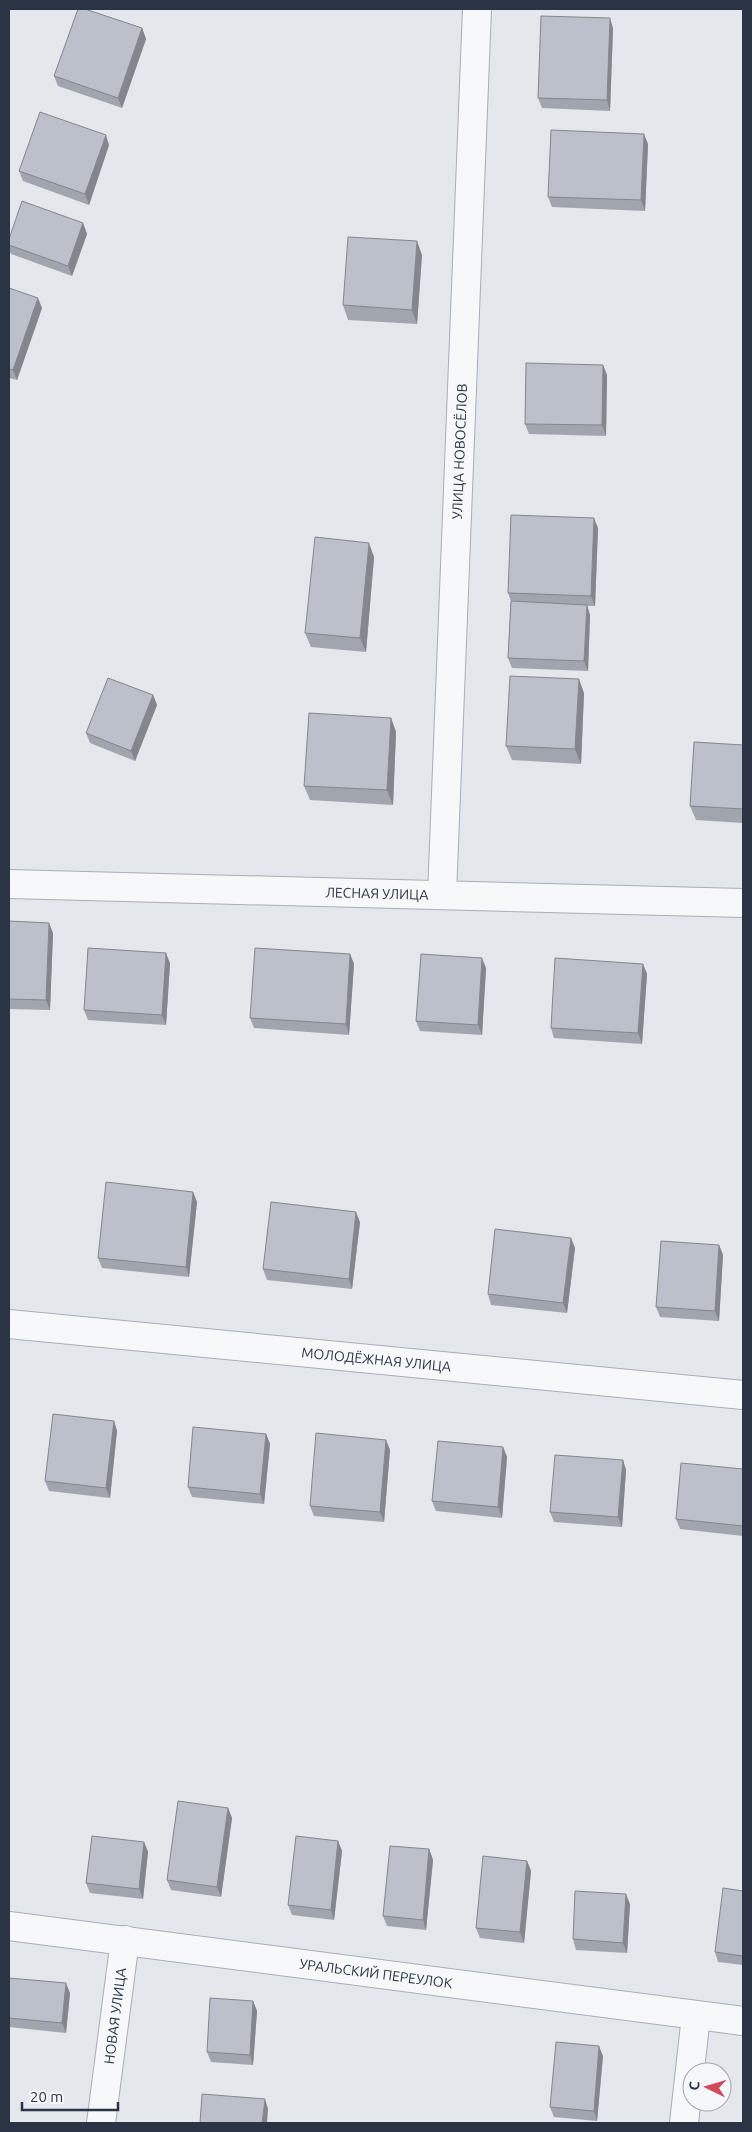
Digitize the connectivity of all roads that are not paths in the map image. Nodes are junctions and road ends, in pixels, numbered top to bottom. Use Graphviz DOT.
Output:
graph roads {
  1 [pos="477,9"];
  2 [pos="9,884"];
  3 [pos="442,896"];
  4 [pos="743,903"];
  5 [pos="9,1324"];
  6 [pos="743,1394"];
  7 [pos="9,1926"];
  8 [pos="125,1940"];
  9 [pos="696,2016"];
  10 [pos="743,2021"];
  11 [pos="101,2123"];
  12 [pos="684,2123"];
  1 -- 3 [label="street, УЛИЦА НОВОСЁЛОВ"];
  2 -- 3 [label="street, ЛЕСНАЯ УЛИЦА"];
  3 -- 4 [label="street, ЛЕСНАЯ УЛИЦА"];
  5 -- 6 [label="street, МОЛОДЁЖНАЯ УЛИЦА"];
  7 -- 8 [label="street, УРАЛЬСКИЙ ПЕРЕУЛОК"];
  8 -- 9 [label="street, УРАЛЬСКИЙ ПЕРЕУЛОК"];
  8 -- 11 [label="street, НОВАЯ УЛИЦА"];
  9 -- 10 [label="street, УРАЛЬСКИЙ ПЕРЕУЛОК"];
  9 -- 12 [label="street"];
}
